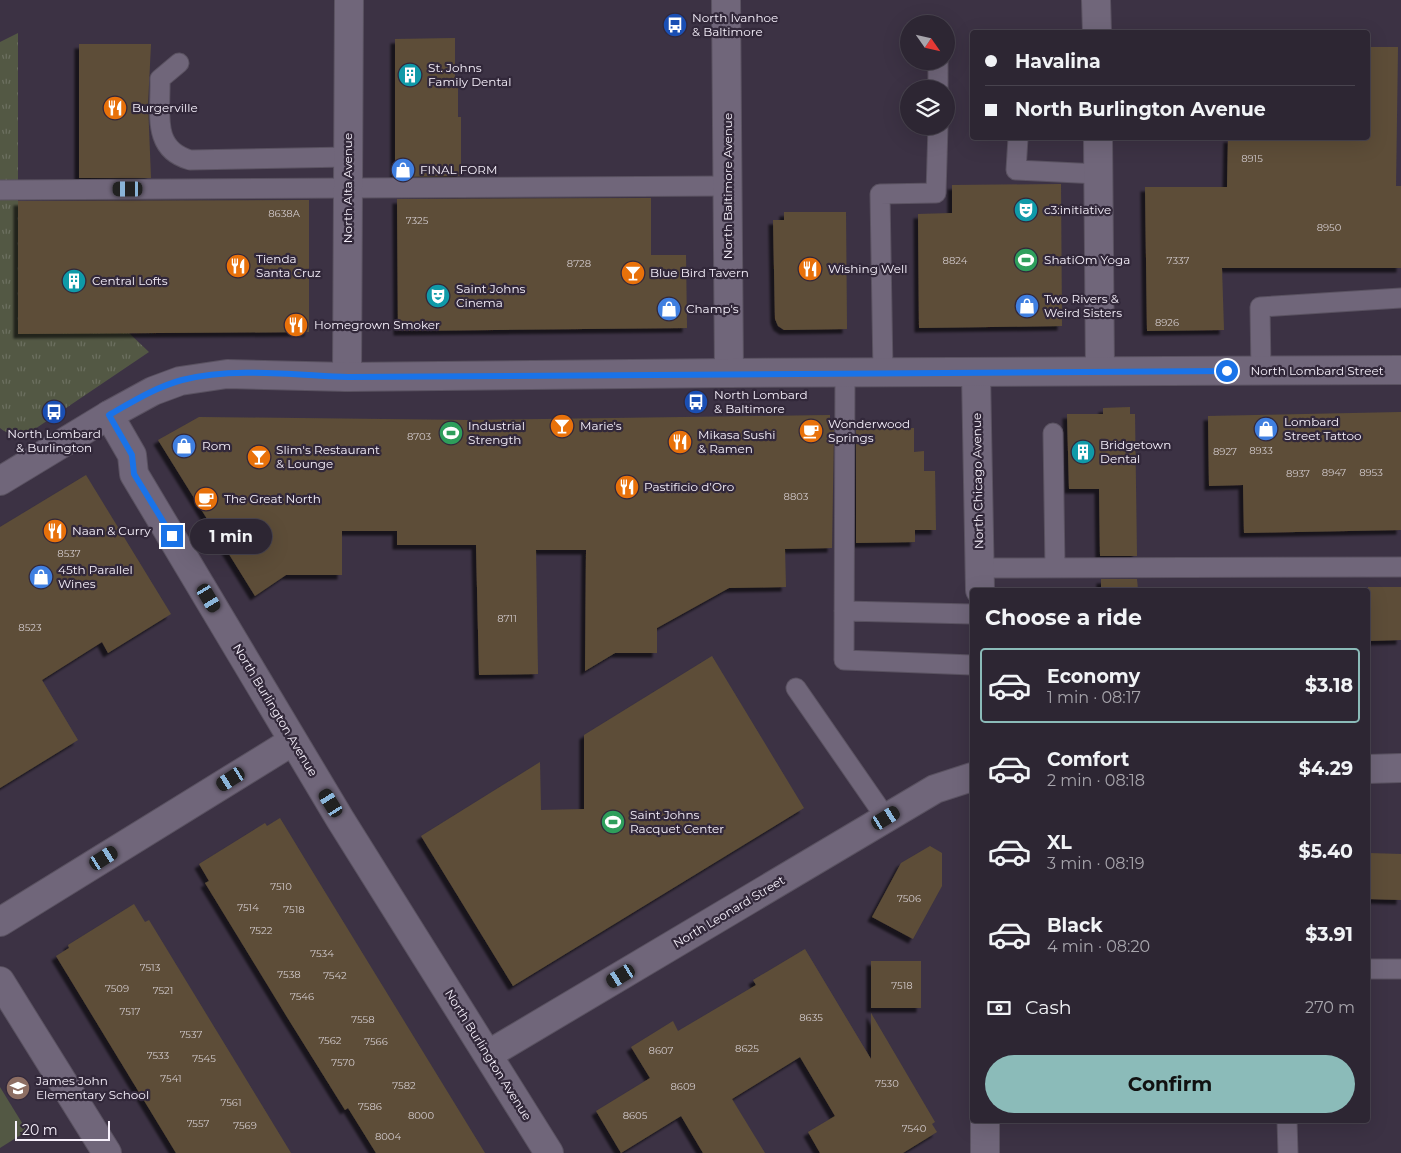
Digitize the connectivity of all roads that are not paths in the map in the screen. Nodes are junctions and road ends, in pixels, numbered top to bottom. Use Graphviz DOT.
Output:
graph roads {
  1 [pos="349,0"];
  2 [pos="726,0"];
  3 [pos="1096,0"];
  4 [pos="1097,30"];
  5 [pos="179,63"];
  6 [pos="938,135"];
  7 [pos="1018,140"];
  8 [pos="1098,140"];
  9 [pos="348,157"];
  10 [pos="1098,174"];
  11 [pos="728,186"];
  12 [pos="348,189"];
  13 [pos="0,190"];
  14 [pos="1401,298"];
  15 [pos="1401,370"];
  16 [pos="1100,371"];
  17 [pos="1260,371"];
  18 [pos="729,372"];
  19 [pos="844,372"];
  20 [pos="884,372"];
  21 [pos="976,373"];
  22 [pos="348,377"];
  23 [pos="109,415"];
  24 [pos="1054,434"];
  25 [pos="1,478"];
  26 [pos="1055,567"];
  27 [pos="1401,567"];
  28 [pos="980,579"];
  29 [pos="844,611"];
  30 [pos="970,614"];
  31 [pos="970,665"];
  32 [pos="796,688"];
  33 [pos="293,741"];
  34 [pos="1370,768"];
  35 [pos="1401,768"];
  36 [pos="970,778"];
  37 [pos="886,818"];
  38 [pos="0,922"];
  39 [pos="1370,969"];
  40 [pos="1401,969"];
  41 [pos="0,981"];
  42 [pos="489,1054"];
  43 [pos="985,1123"];
  44 [pos="1287,1123"];
  45 [pos="107,1153"];
  46 [pos="549,1153"];
  47 [pos="985,1153"];
  48 [pos="1288,1153"];
  1 -- 9 [label="street, North Alta Avenue"];
  2 -- 11 [label="street, North Baltimore Avenue"];
  3 -- 4 [label="street"];
  5 -- 9 [label="lane"];
  6 -- 20 [label="lane"];
  7 -- 10 [label="lane"];
  8 -- 10 [label="street"];
  9 -- 12 [label="street, North Alta Avenue"];
  10 -- 16 [label="street"];
  11 -- 12 [label="lane"];
  11 -- 18 [label="street, North Baltimore Avenue"];
  12 -- 13 [label="lane"];
  12 -- 22 [label="street, North Alta Avenue"];
  14 -- 17 [label="lane"];
  15 -- 17 [label="street, North Lombard Street"];
  16 -- 17 [label="street, North Lombard Street"];
  16 -- 21 [label="street, North Lombard Street"];
  18 -- 19 [label="street, North Lombard Street"];
  18 -- 22 [label="street, North Lombard Street"];
  19 -- 20 [label="street, North Lombard Street"];
  19 -- 29 [label="lane"];
  20 -- 21 [label="street, North Lombard Street"];
  21 -- 28 [label="street, North Chicago Avenue"];
  22 -- 23 [label="street, North Lombard Street"];
  23 -- 25 [label="street, North Lombard Street"];
  23 -- 33 [label="street, North Burlington Avenue"];
  24 -- 26 [label="lane"];
  26 -- 27 [label="lane"];
  26 -- 28 [label="lane"];
  29 -- 30 [label="lane"];
  29 -- 31 [label="lane"];
  32 -- 37 [label="lane"];
  33 -- 38 [label="street"];
  33 -- 42 [label="street, North Burlington Avenue"];
  34 -- 35 [label="street"];
  36 -- 37 [label="street, North Leonard Street"];
  37 -- 42 [label="street, North Leonard Street"];
  39 -- 40 [label="lane"];
  41 -- 45 [label="street"];
  42 -- 46 [label="street, North Burlington Avenue"];
  43 -- 47 [label="street"];
  44 -- 48 [label="lane"];
}
